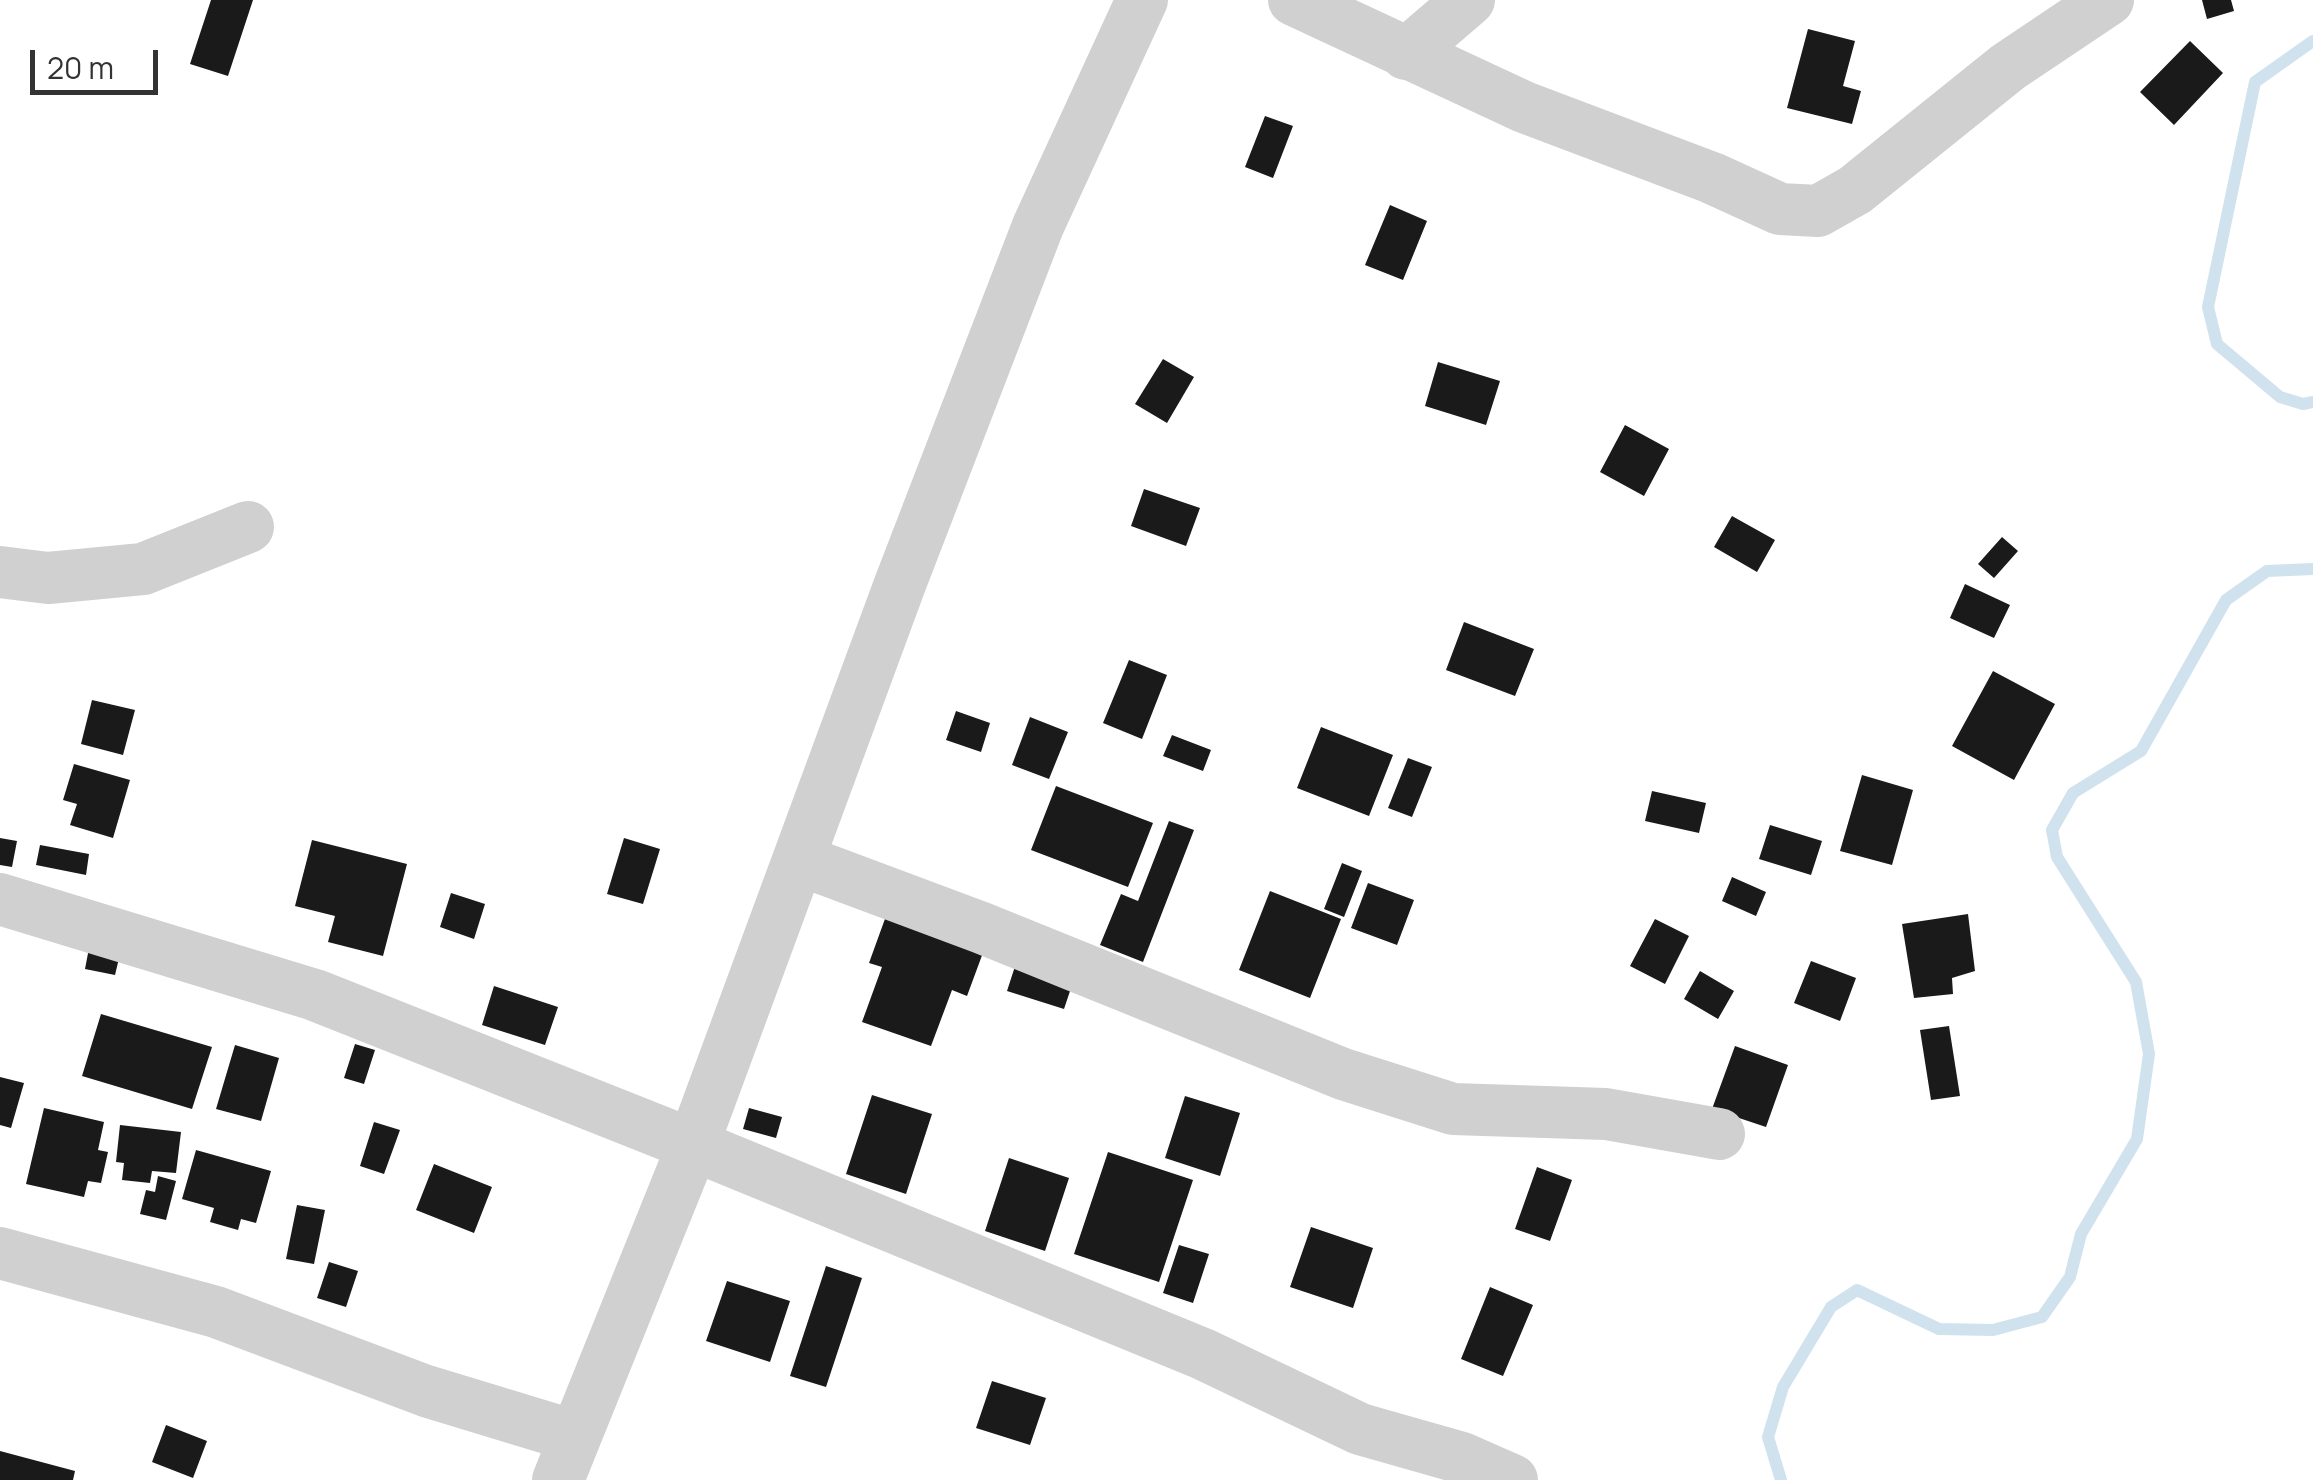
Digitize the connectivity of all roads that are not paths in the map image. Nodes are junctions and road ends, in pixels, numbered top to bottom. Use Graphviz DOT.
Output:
graph roads {
  1 [pos="1142,0"];
  2 [pos="1294,0"];
  3 [pos="1468,0"];
  4 [pos="2108,0"];
  5 [pos="1406,54"];
  6 [pos="248,527"];
  7 [pos="0,572"];
  8 [pos="800,860"];
  9 [pos="0,899"];
  10 [pos="1719,1134"];
  11 [pos="693,1145"];
  12 [pos="0,1253"];
  13 [pos="566,1458"];
  14 [pos="1512,1480"];
  1 -- 8 [label="street"];
  2 -- 5 [label="street"];
  3 -- 5 [label="street"];
  4 -- 5 [label="street"];
  6 -- 7 [label="street"];
  8 -- 10 [label="street"];
  8 -- 11 [label="street"];
  9 -- 11 [label="street"];
  11 -- 13 [label="street"];
  11 -- 14 [label="street"];
  12 -- 13 [label="street"];
}
